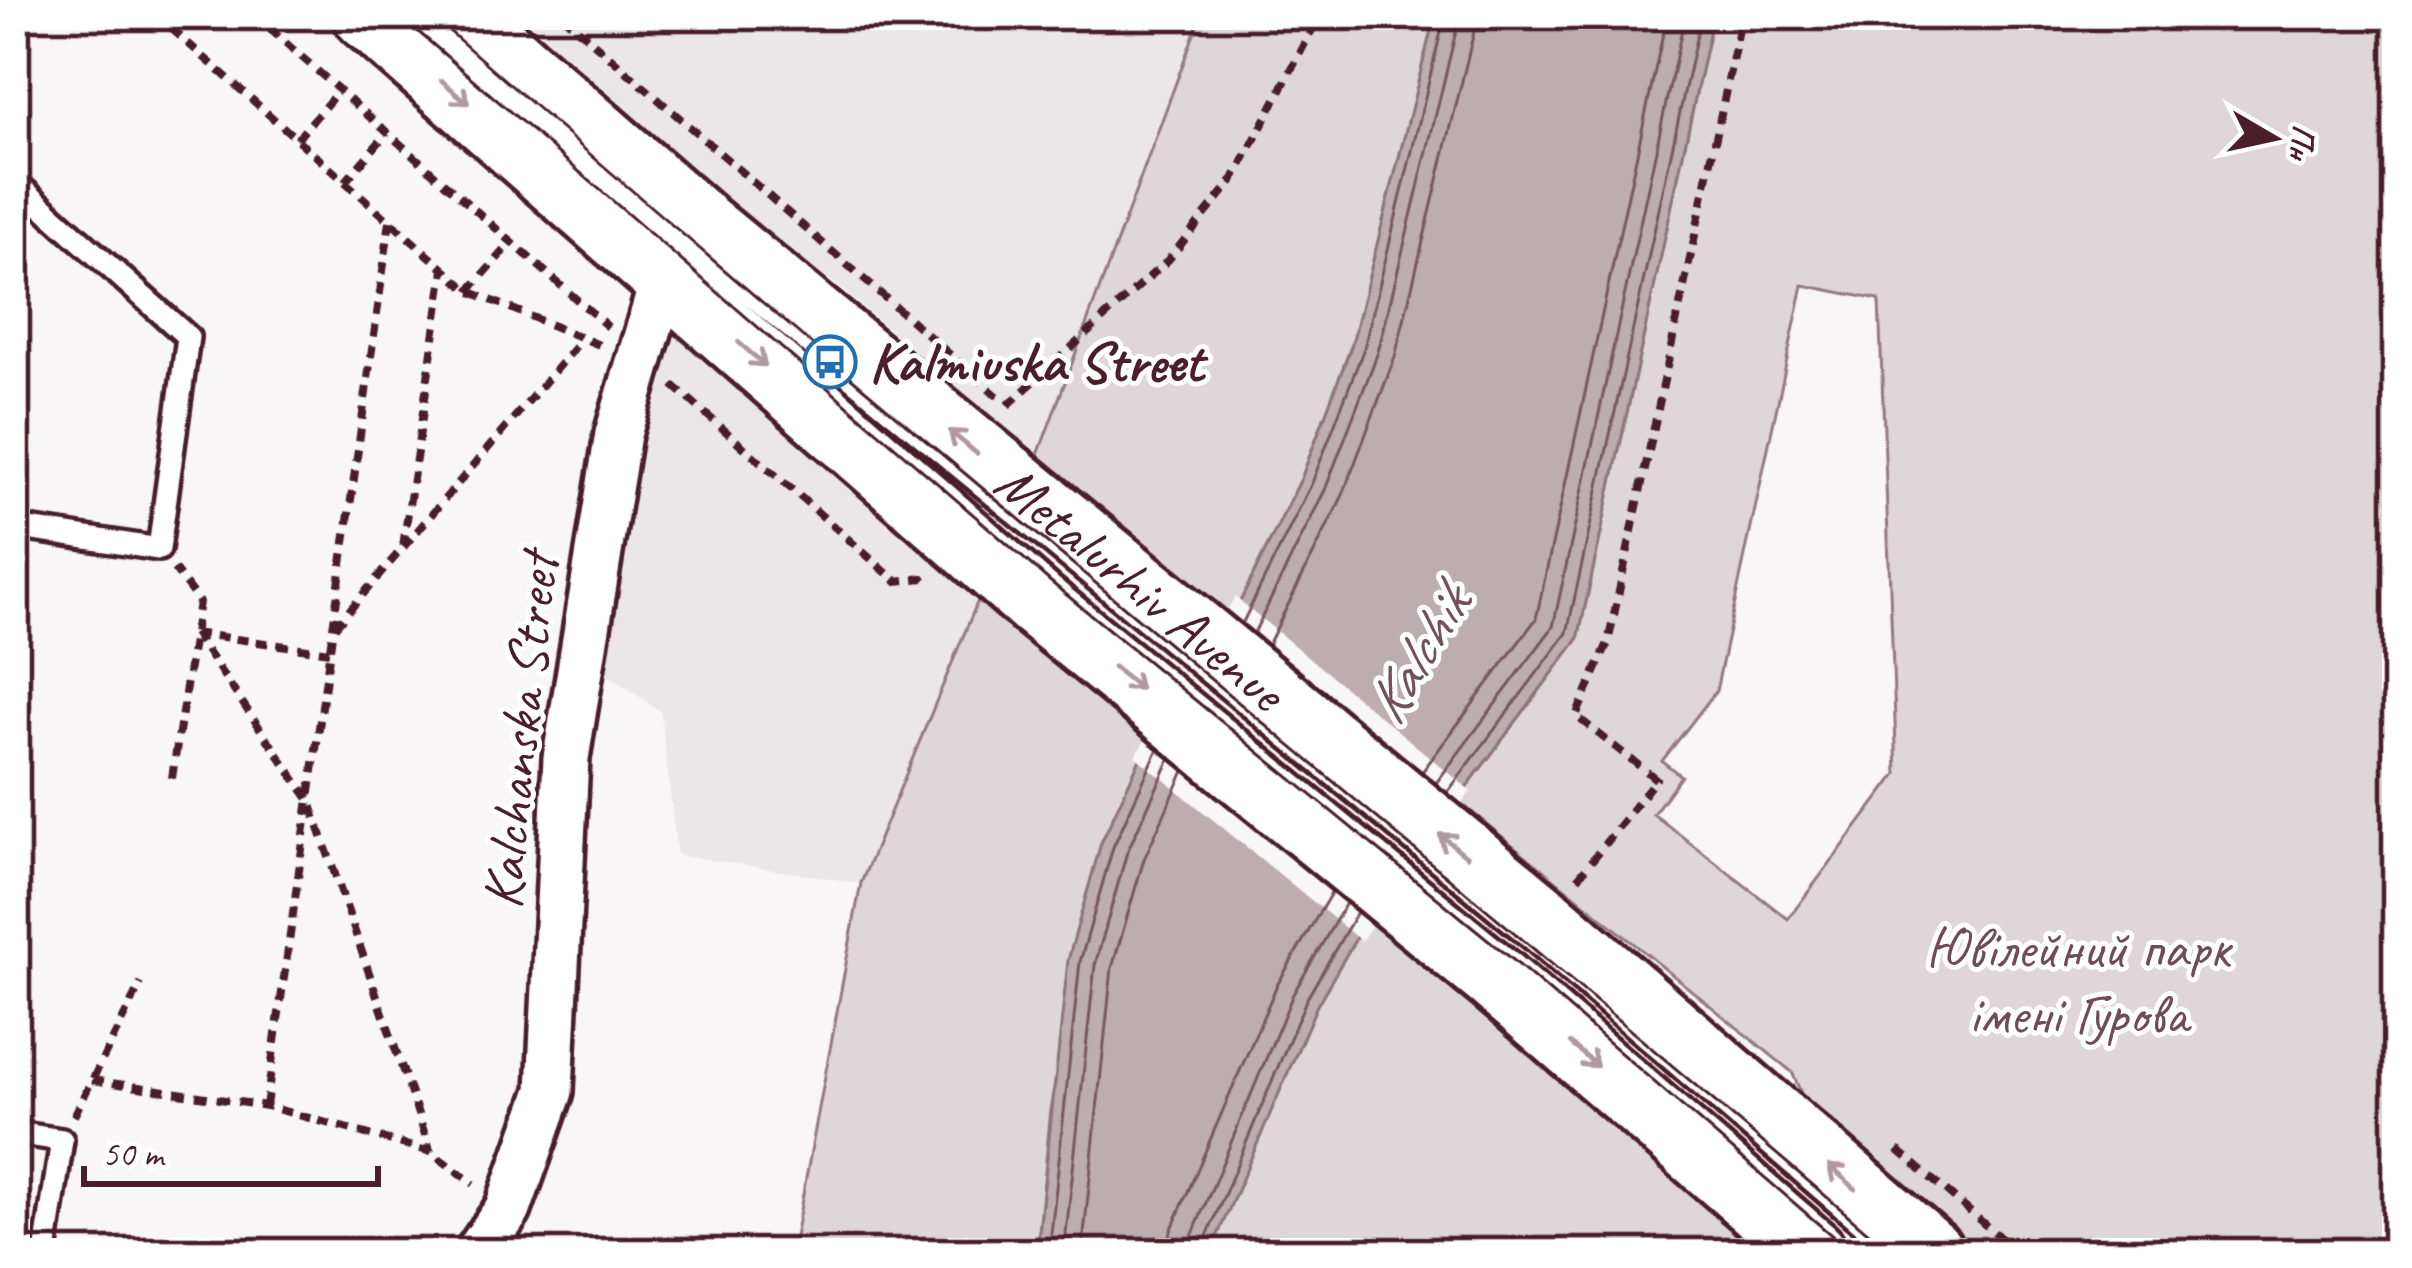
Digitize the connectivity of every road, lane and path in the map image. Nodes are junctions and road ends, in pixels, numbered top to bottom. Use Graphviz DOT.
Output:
graph roads {
  1 [pos="156,15"];
  2 [pos="254,15"];
  3 [pos="367,15"];
  4 [pos="461,15"];
  5 [pos="562,15"];
  6 [pos="1320,15"];
  7 [pos="1742,15"];
  8 [pos="339,90"];
  9 [pos="387,133"];
  10 [pos="297,139"];
  11 [pos="15,182"];
  12 [pos="345,182"];
  13 [pos="390,221"];
  14 [pos="512,242"];
  15 [pos="685,253"];
  16 [pos="444,269"];
  17 [pos="469,291"];
  18 [pos="641,356"];
  19 [pos="1008,405"];
  20 [pos="1024,418"];
  21 [pos="15,526"];
  22 [pos="403,547"];
  23 [pos="923,578"];
  24 [pos="199,602"];
  25 [pos="332,630"];
  26 [pos="194,633"];
  27 [pos="329,652"];
  28 [pos="172,778"];
  29 [pos="309,799"];
  30 [pos="1561,899"];
  31 [pos="141,983"];
  32 [pos="92,1080"];
  33 [pos="266,1106"];
  34 [pos="15,1133"];
  35 [pos="62,1140"];
  36 [pos="45,1253"];
  37 [pos="478,1253"];
  38 [pos="1813,1253"];
  39 [pos="1930,1253"];
  1 -- 10 [label="path"];
  2 -- 8 [label="path"];
  3 -- 15 [label="main road, Metalurhiv Avenue, one-way"];
  4 -- 15 [label="main road, Metalurhiv Avenue"];
  5 -- 19 [label="path"];
  6 -- 19 [label="path"];
  7 -- 30 [label="path"];
  8 -- 9 [label="path"];
  8 -- 10 [label="path"];
  9 -- 12 [label="path"];
  9 -- 14 [label="path"];
  10 -- 12 [label="path"];
  11 -- 21 [label="lane"];
  12 -- 13 [label="path"];
  13 -- 16 [label="path"];
  13 -- 25 [label="path"];
  14 -- 17 [label="path"];
  14 -- 18 [label="path"];
  15 -- 18 [label="street, Kalchanska Street"];
  30 -- 15 [label="main road, Metalurhiv Avenue, one-way"];
  15 -- 38 [label="main road, Metalurhiv Avenue, one-way"];
  16 -- 17 [label="path"];
  16 -- 22 [label="path"];
  17 -- 22 [label="path"];
  18 -- 23 [label="path"];
  18 -- 37 [label="street, Kalchanska Street"];
  19 -- 20 [label="path"];
  22 -- 25 [label="path"];
  24 -- 26 [label="path"];
  25 -- 27 [label="path"];
  26 -- 27 [label="path"];
  26 -- 28 [label="path"];
  26 -- 29 [label="path"];
  27 -- 29 [label="path"];
  29 -- 33 [label="path"];
  29 -- 33 [label="path"];
  39 -- 30 [label="main road, Metalurhiv Avenue, one-way"];
  31 -- 32 [label="path"];
  32 -- 33 [label="path"];
  32 -- 35 [label="path"];
  34 -- 35 [label="lane"];
  35 -- 36 [label="lane"];
}
